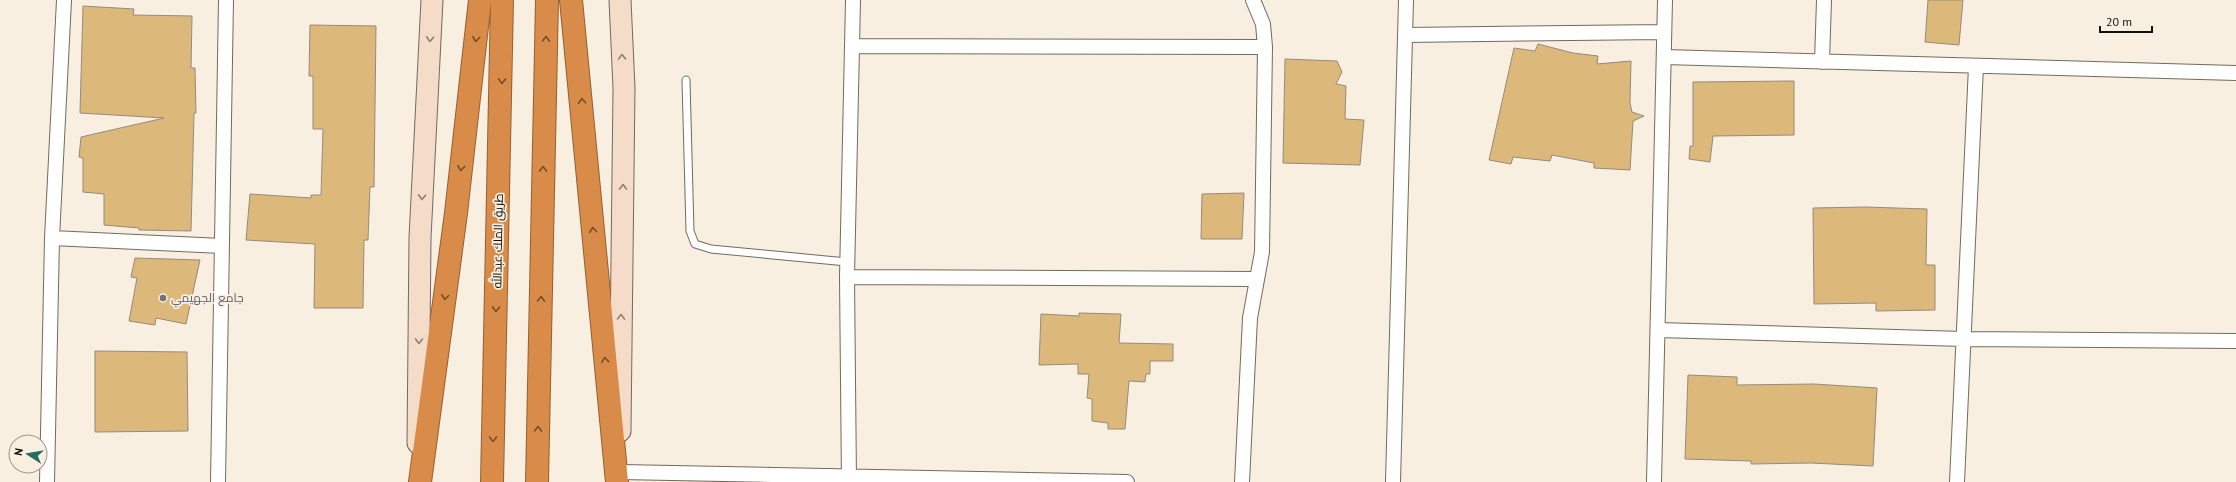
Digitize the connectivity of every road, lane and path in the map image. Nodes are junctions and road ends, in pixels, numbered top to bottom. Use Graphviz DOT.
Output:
graph roads {
  1 [pos="64,0"];
  2 [pos="226,0"];
  3 [pos="432,0"];
  4 [pos="480,0"];
  5 [pos="502,0"];
  6 [pos="547,0"];
  7 [pos="571,0"];
  8 [pos="620,0"];
  9 [pos="853,0"];
  10 [pos="1253,0"];
  11 [pos="1406,0"];
  12 [pos="1665,0"];
  13 [pos="1824,0"];
  14 [pos="1664,32"];
  15 [pos="1405,35"];
  16 [pos="852,46"];
  17 [pos="1265,47"];
  18 [pos="1664,57"];
  19 [pos="1822,62"];
  20 [pos="1976,66"];
  21 [pos="2236,73"];
  22 [pos="686,80"];
  23 [pos="52,238"];
  24 [pos="222,246"];
  25 [pos="847,262"];
  26 [pos="847,277"];
  27 [pos="1257,279"];
  28 [pos="1658,330"];
  29 [pos="1963,338"];
  30 [pos="2236,341"];
  31 [pos="619,479"];
  32 [pos="849,479"];
  33 [pos="1003,481"];
  34 [pos="47,482"];
  35 [pos="218,482"];
  36 [pos="418,482"];
  37 [pos="492,482"];
  38 [pos="537,482"];
  39 [pos="1127,482"];
  40 [pos="1242,482"];
  41 [pos="1393,482"];
  42 [pos="1654,482"];
  43 [pos="1957,482"];
  1 -- 23 [label="street"];
  2 -- 24 [label="street"];
  3 -- 36 [label="main road, one-way"];
  4 -- 36 [label="highway, one-way"];
  5 -- 37 [label="highway, طريق الملك عبدالله, one-way"];
  38 -- 6 [label="highway, one-way"];
  31 -- 7 [label="highway, one-way"];
  31 -- 8 [label="main road, one-way"];
  9 -- 16 [label="street"];
  10 -- 17 [label="street"];
  11 -- 15 [label="street"];
  12 -- 14 [label="street"];
  13 -- 19 [label="street"];
  14 -- 15 [label="street"];
  14 -- 18 [label="street"];
  15 -- 41 [label="street"];
  16 -- 17 [label="street"];
  16 -- 25 [label="street"];
  17 -- 27 [label="street"];
  18 -- 19 [label="street"];
  18 -- 28 [label="street"];
  19 -- 20 [label="street"];
  20 -- 21 [label="street"];
  20 -- 29 [label="street"];
  22 -- 25 [label="lane"];
  23 -- 24 [label="street"];
  23 -- 34 [label="street"];
  24 -- 35 [label="street"];
  25 -- 26 [label="street"];
  26 -- 27 [label="street"];
  26 -- 32 [label="street"];
  27 -- 40 [label="street"];
  28 -- 29 [label="street"];
  28 -- 42 [label="street"];
  29 -- 30 [label="street"];
  29 -- 43 [label="street"];
  31 -- 32 [label="street"];
  32 -- 33 [label="street"];
  33 -- 39 [label="street"];
}
